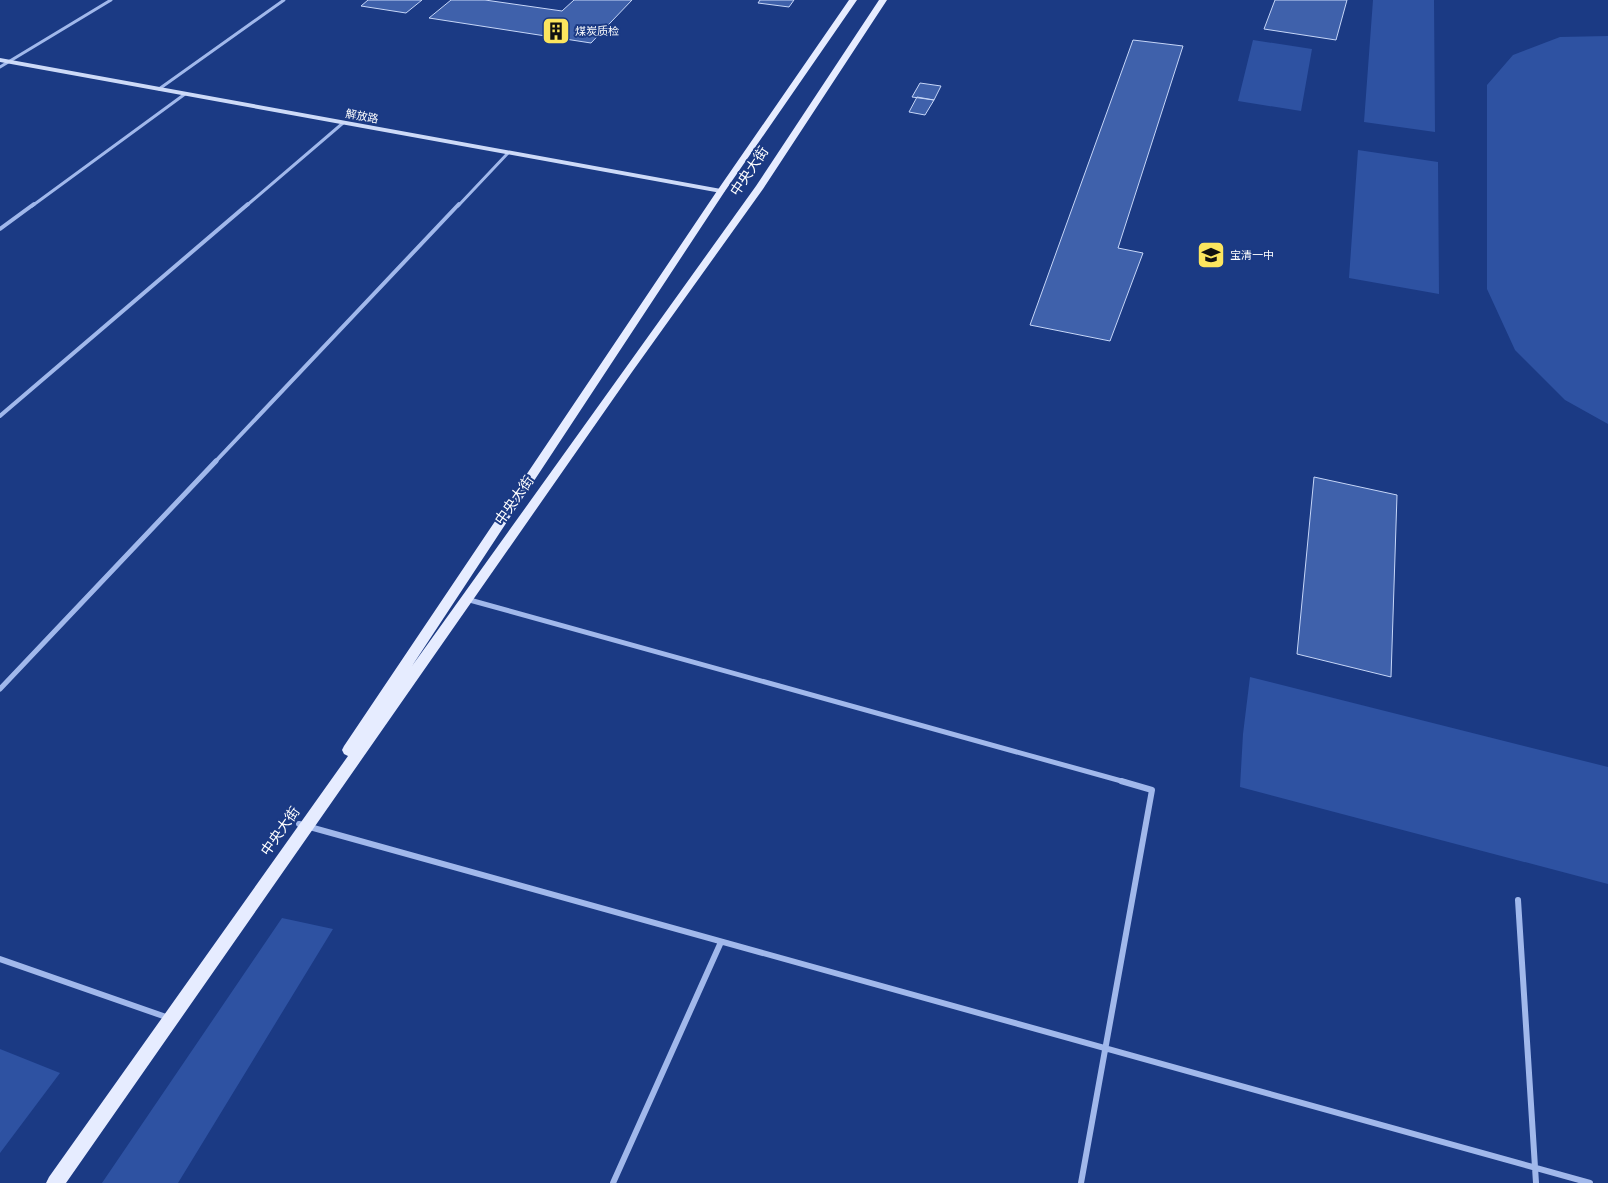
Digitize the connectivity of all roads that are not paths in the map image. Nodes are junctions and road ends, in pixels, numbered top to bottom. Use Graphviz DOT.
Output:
graph roads {
  1 [pos="111,0"];
  2 [pos="284,0"];
  3 [pos="853,0"];
  4 [pos="883,0"];
  5 [pos="0,60"];
  6 [pos="9,62"];
  7 [pos="0,67"];
  8 [pos="159,89"];
  9 [pos="185,94"];
  10 [pos="343,123"];
  11 [pos="508,153"];
  12 [pos="721,192"];
  13 [pos="0,229"];
  14 [pos="0,416"];
  15 [pos="465,599"];
  16 [pos="0,689"];
  17 [pos="302,825"];
  18 [pos="1518,900"];
  19 [pos="721,942"];
  20 [pos="0,959"];
  21 [pos="170,1018"];
  22 [pos="1105,1048"];
  23 [pos="1535,1168"];
  24 [pos="55,1183"];
  25 [pos="613,1183"];
  26 [pos="1081,1183"];
  27 [pos="1536,1183"];
  28 [pos="1590,1183"];
  1 -- 6 [label="street"];
  2 -- 8 [label="street"];
  3 -- 12 [label="main road, 中央大街"];
  4 -- 15 [label="main road, 中央大街"];
  5 -- 6 [label="street, 解放路"];
  6 -- 7 [label="street"];
  6 -- 8 [label="street, 解放路"];
  8 -- 9 [label="street, 解放路"];
  9 -- 10 [label="street, 解放路"];
  9 -- 13 [label="street"];
  10 -- 11 [label="street, 解放路"];
  10 -- 14 [label="street"];
  11 -- 12 [label="street, 解放路"];
  11 -- 16 [label="street"];
  12 -- 17 [label="main road, 中央大街"];
  15 -- 17 [label="main road, 中央大街"];
  15 -- 22 [label="street"];
  17 -- 19 [label="street"];
  17 -- 21 [label="main road, 中央大街"];
  18 -- 23 [label="street"];
  19 -- 22 [label="street"];
  19 -- 25 [label="street"];
  20 -- 21 [label="street"];
  21 -- 24 [label="main road, 中央大街"];
  22 -- 23 [label="street"];
  22 -- 26 [label="street"];
  23 -- 27 [label="street"];
  23 -- 28 [label="street"];
}
